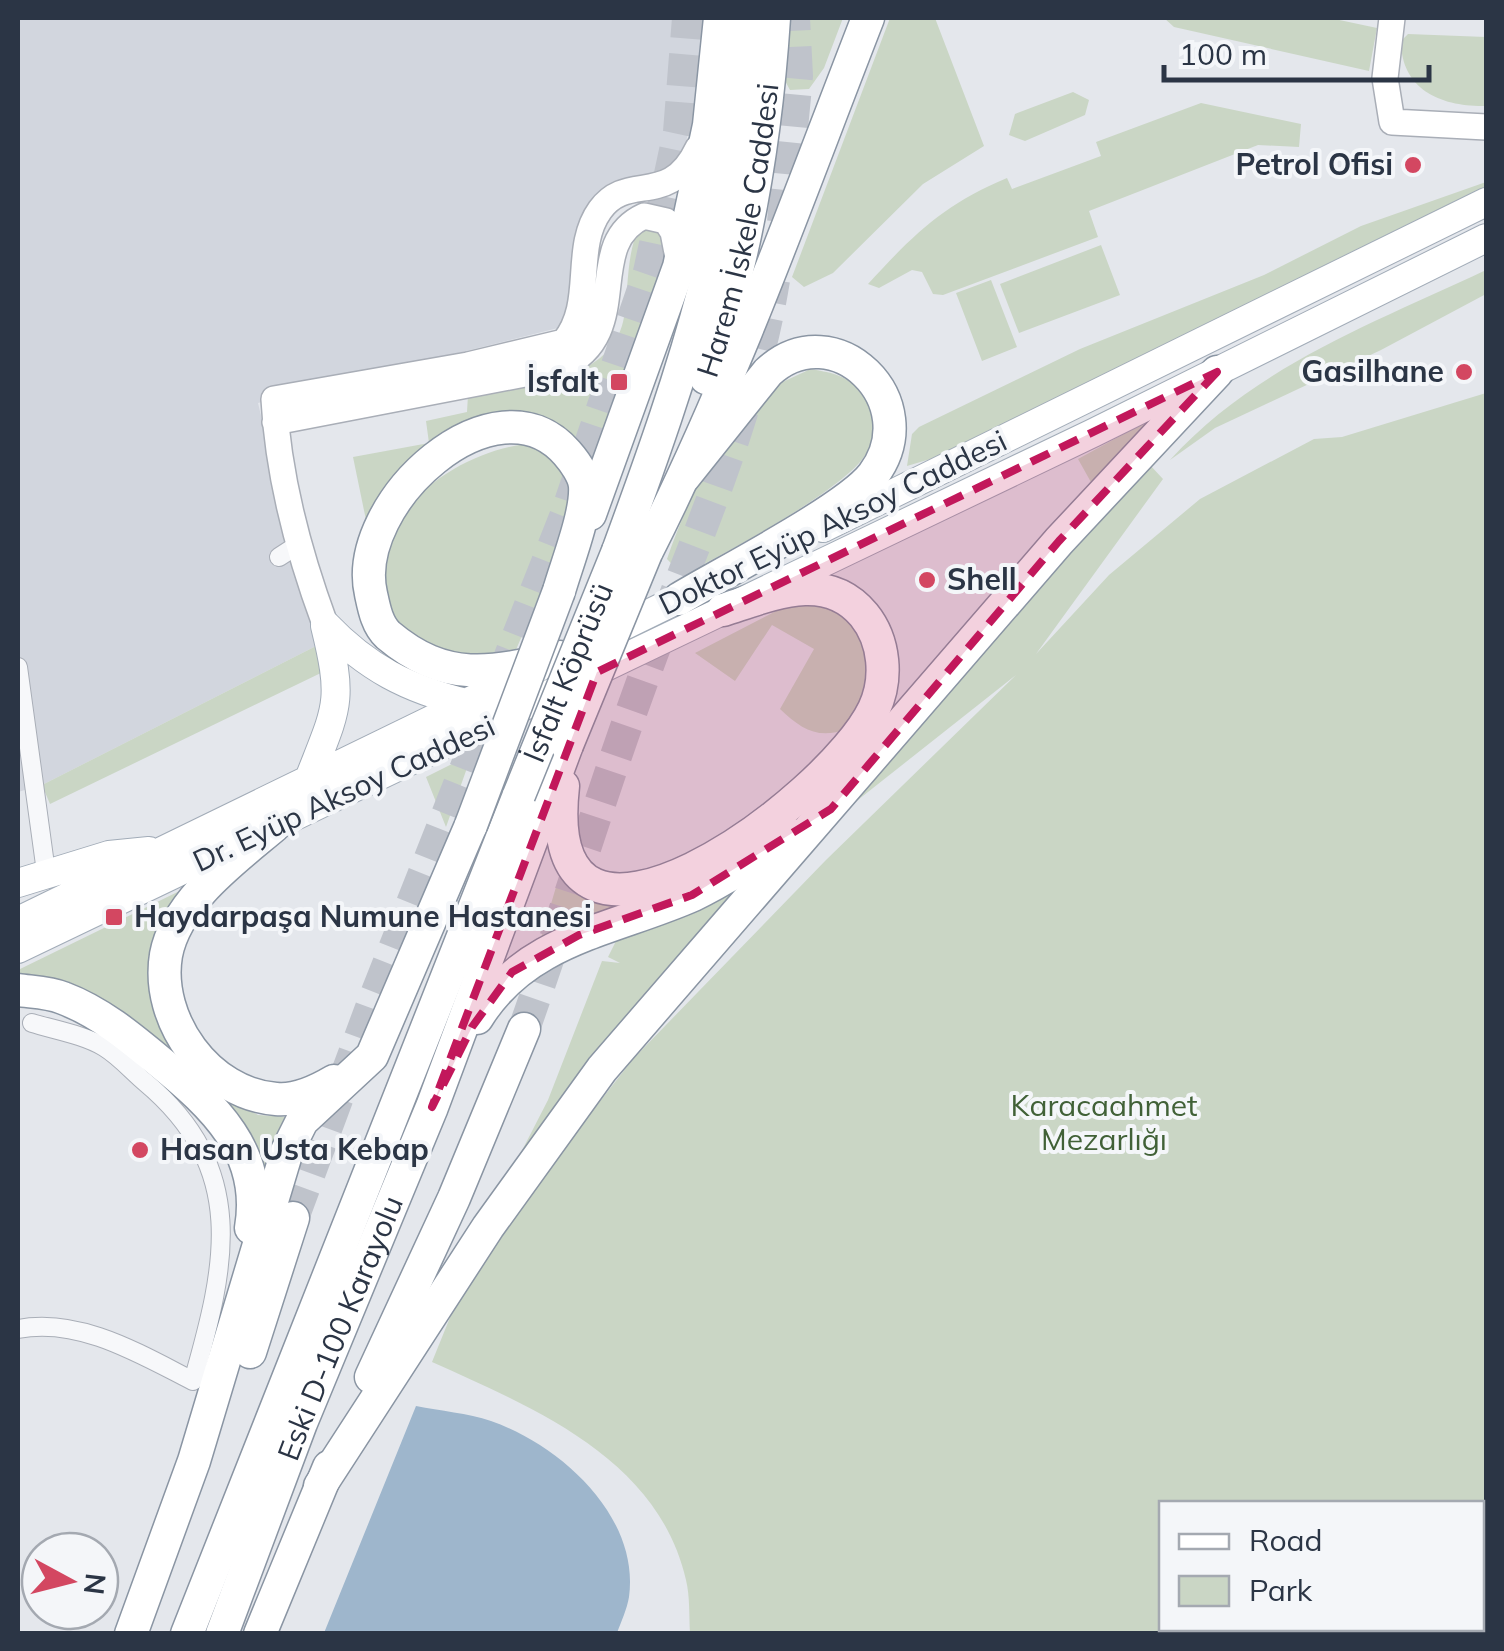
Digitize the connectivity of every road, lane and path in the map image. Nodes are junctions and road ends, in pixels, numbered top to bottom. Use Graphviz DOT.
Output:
graph roads {
  1 [pos="720,18"];
  2 [pos="745,18"];
  3 [pos="774,18"];
  4 [pos="868,18"];
  5 [pos="1392,18"];
  6 [pos="708,125"];
  7 [pos="1486,126"];
  8 [pos="1486,202"];
  9 [pos="1486,238"];
  10 [pos="679,267"];
  11 [pos="1216,372"];
  12 [pos="275,411"];
  13 [pos="684,478"];
  14 [pos="632,552"];
  15 [pos="559,590"];
  16 [pos="679,599"];
  17 [pos="723,610"];
  18 [pos="325,624"];
  19 [pos="560,657"];
  20 [pos="18,668"];
  21 [pos="466,703"];
  22 [pos="567,746"];
  23 [pos="310,779"];
  24 [pos="519,795"];
  25 [pos="831,809"];
  26 [pos="470,825"];
  27 [pos="274,826"];
  28 [pos="165,850"];
  29 [pos="46,872"];
  30 [pos="18,883"];
  31 [pos="18,922"];
  32 [pos="18,950"];
  33 [pos="18,990"];
  34 [pos="32,1023"];
  35 [pos="524,1029"];
  36 [pos="379,1042"];
  37 [pos="432,1107"];
  38 [pos="293,1218"];
  39 [pos="237,1321"];
  40 [pos="18,1329"];
  41 [pos="294,1355"];
  42 [pos="320,1486"];
  43 [pos="130,1634"];
  44 [pos="155,1634"];
  45 [pos="187,1634"];
  46 [pos="222,1634"];
  47 [pos="260,1634"];
  1 -- 6 [label="highway"];
  2 -- 14 [label="highway, Harem İskele Caddesi"];
  3 -- 14 [label="highway, Harem İskele Caddesi"];
  4 -- 13 [label="highway"];
  5 -- 7 [label="main road"];
  6 -- 10 [label="highway"];
  6 -- 12 [label="main road"];
  8 -- 16 [label="main road, Doktor Eyüp Aksoy Caddesi"];
  9 -- 11 [label="main road, Doktor Eyüp Aksoy Caddesi"];
  10 -- 12 [label="main road"];
  10 -- 15 [label="highway"];
  11 -- 17 [label="main road, Doktor Eyüp Aksoy Caddesi"];
  11 -- 25 [label="highway"];
  12 -- 18 [label="main road"];
  13 -- 14 [label="highway"];
  13 -- 16 [label="highway"];
  14 -- 22 [label="highway, İsfalt Köprüsü, bridge"];
  14 -- 24 [label="highway, İsfalt Köprüsü, bridge"];
  15 -- 19 [label="highway"];
  15 -- 26 [label="highway, bridge"];
  16 -- 19 [label="main road, Doktor Eyüp Aksoy Caddesi"];
  17 -- 22 [label="highway"];
  17 -- 27 [label="main road, Dr. Eyüp Aksoy Caddesi"];
  18 -- 21 [label="main road"];
  18 -- 23 [label="main road"];
  19 -- 21 [label="main road, Doktor Eyüp Aksoy Caddesi"];
  20 -- 29 [label="street"];
  21 -- 23 [label="main road, Doktor Eyüp Aksoy Caddesi"];
  22 -- 37 [label="highway, Eski D-100 Karayolu"];
  23 -- 28 [label="main road, Doktor Eyüp Aksoy Caddesi"];
  24 -- 41 [label="highway, Eski D-100 Karayolu"];
  25 -- 37 [label="highway"];
  25 -- 42 [label="highway"];
  26 -- 36 [label="highway"];
  26 -- 41 [label="highway"];
  27 -- 32 [label="main road, Dr. Eyüp Aksoy Caddesi"];
  27 -- 36 [label="highway"];
  28 -- 29 [label="main road"];
  28 -- 31 [label="main road, Doktor Eyüp Aksoy Caddesi"];
  29 -- 30 [label="main road"];
  33 -- 39 [label="highway"];
  34 -- 40 [label="street"];
  35 -- 42 [label="highway"];
  36 -- 39 [label="highway"];
  37 -- 46 [label="highway, Eski D-100 Karayolu"];
  38 -- 44 [label="highway"];
  39 -- 43 [label="highway"];
  41 -- 45 [label="highway, Eski D-100 Karayolu"];
  42 -- 47 [label="highway"];
}
